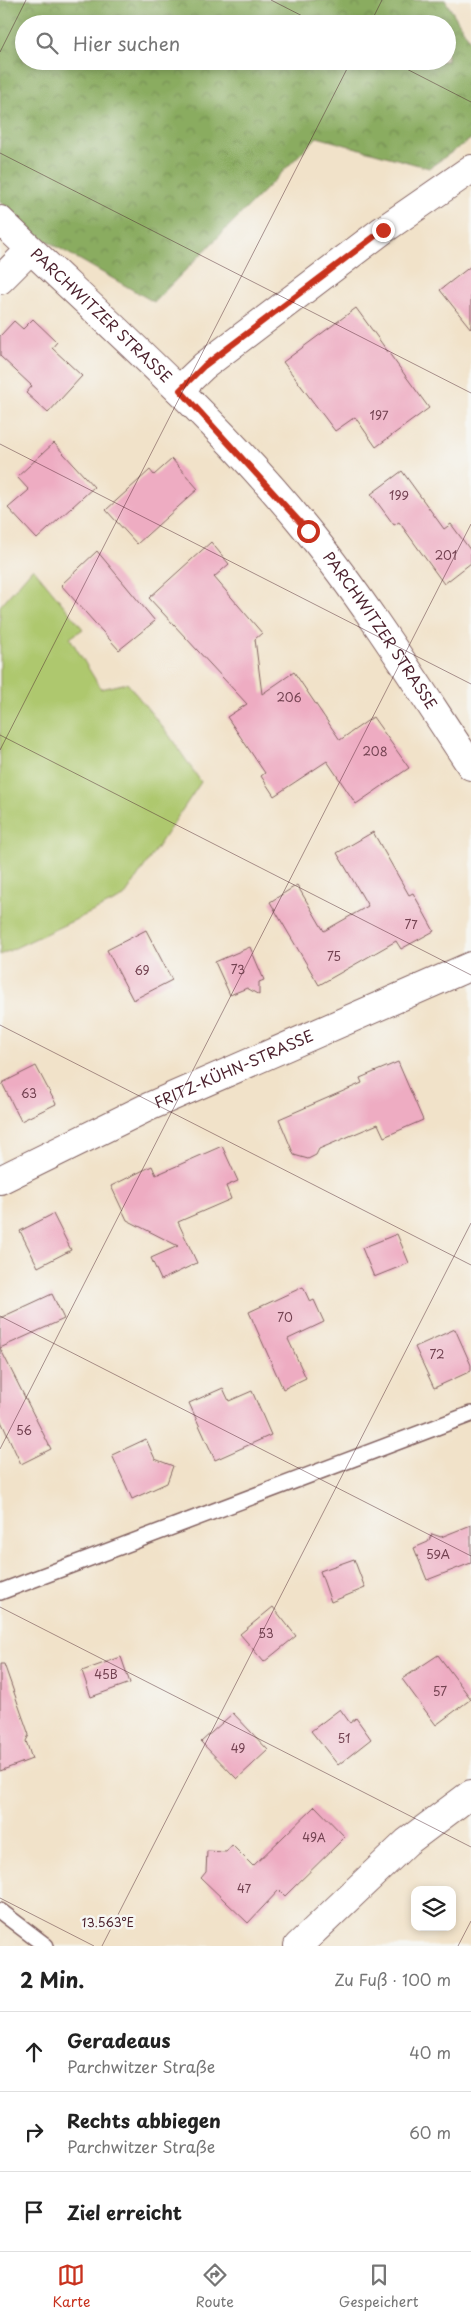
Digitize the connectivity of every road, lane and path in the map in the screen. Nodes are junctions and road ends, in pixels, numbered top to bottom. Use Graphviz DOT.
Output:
graph roads {
  1 [pos="471,168"];
  2 [pos="0,220"];
  3 [pos="30,250"];
  4 [pos="0,280"];
  5 [pos="180,390"];
  6 [pos="471,766"];
  7 [pos="471,966"];
  8 [pos="0,1180"];
  9 [pos="471,1414"];
  10 [pos="0,1592"];
  11 [pos="471,1794"];
  12 [pos="0,1911"];
  13 [pos="46,1946"];
  14 [pos="298,1946"];
  1 -- 5 [label="street, PARCHWITZER STRASSE"];
  2 -- 3 [label="street, PARCHWITZER STRASSE"];
  3 -- 4 [label="street"];
  3 -- 5 [label="street, PARCHWITZER STRASSE"];
  5 -- 6 [label="street, PARCHWITZER STRASSE"];
  7 -- 8 [label="street, FRITZ-KÜHN-STRASSE"];
  9 -- 10 [label="lane"];
  11 -- 14 [label="street"];
  12 -- 13 [label="lane"];
}
